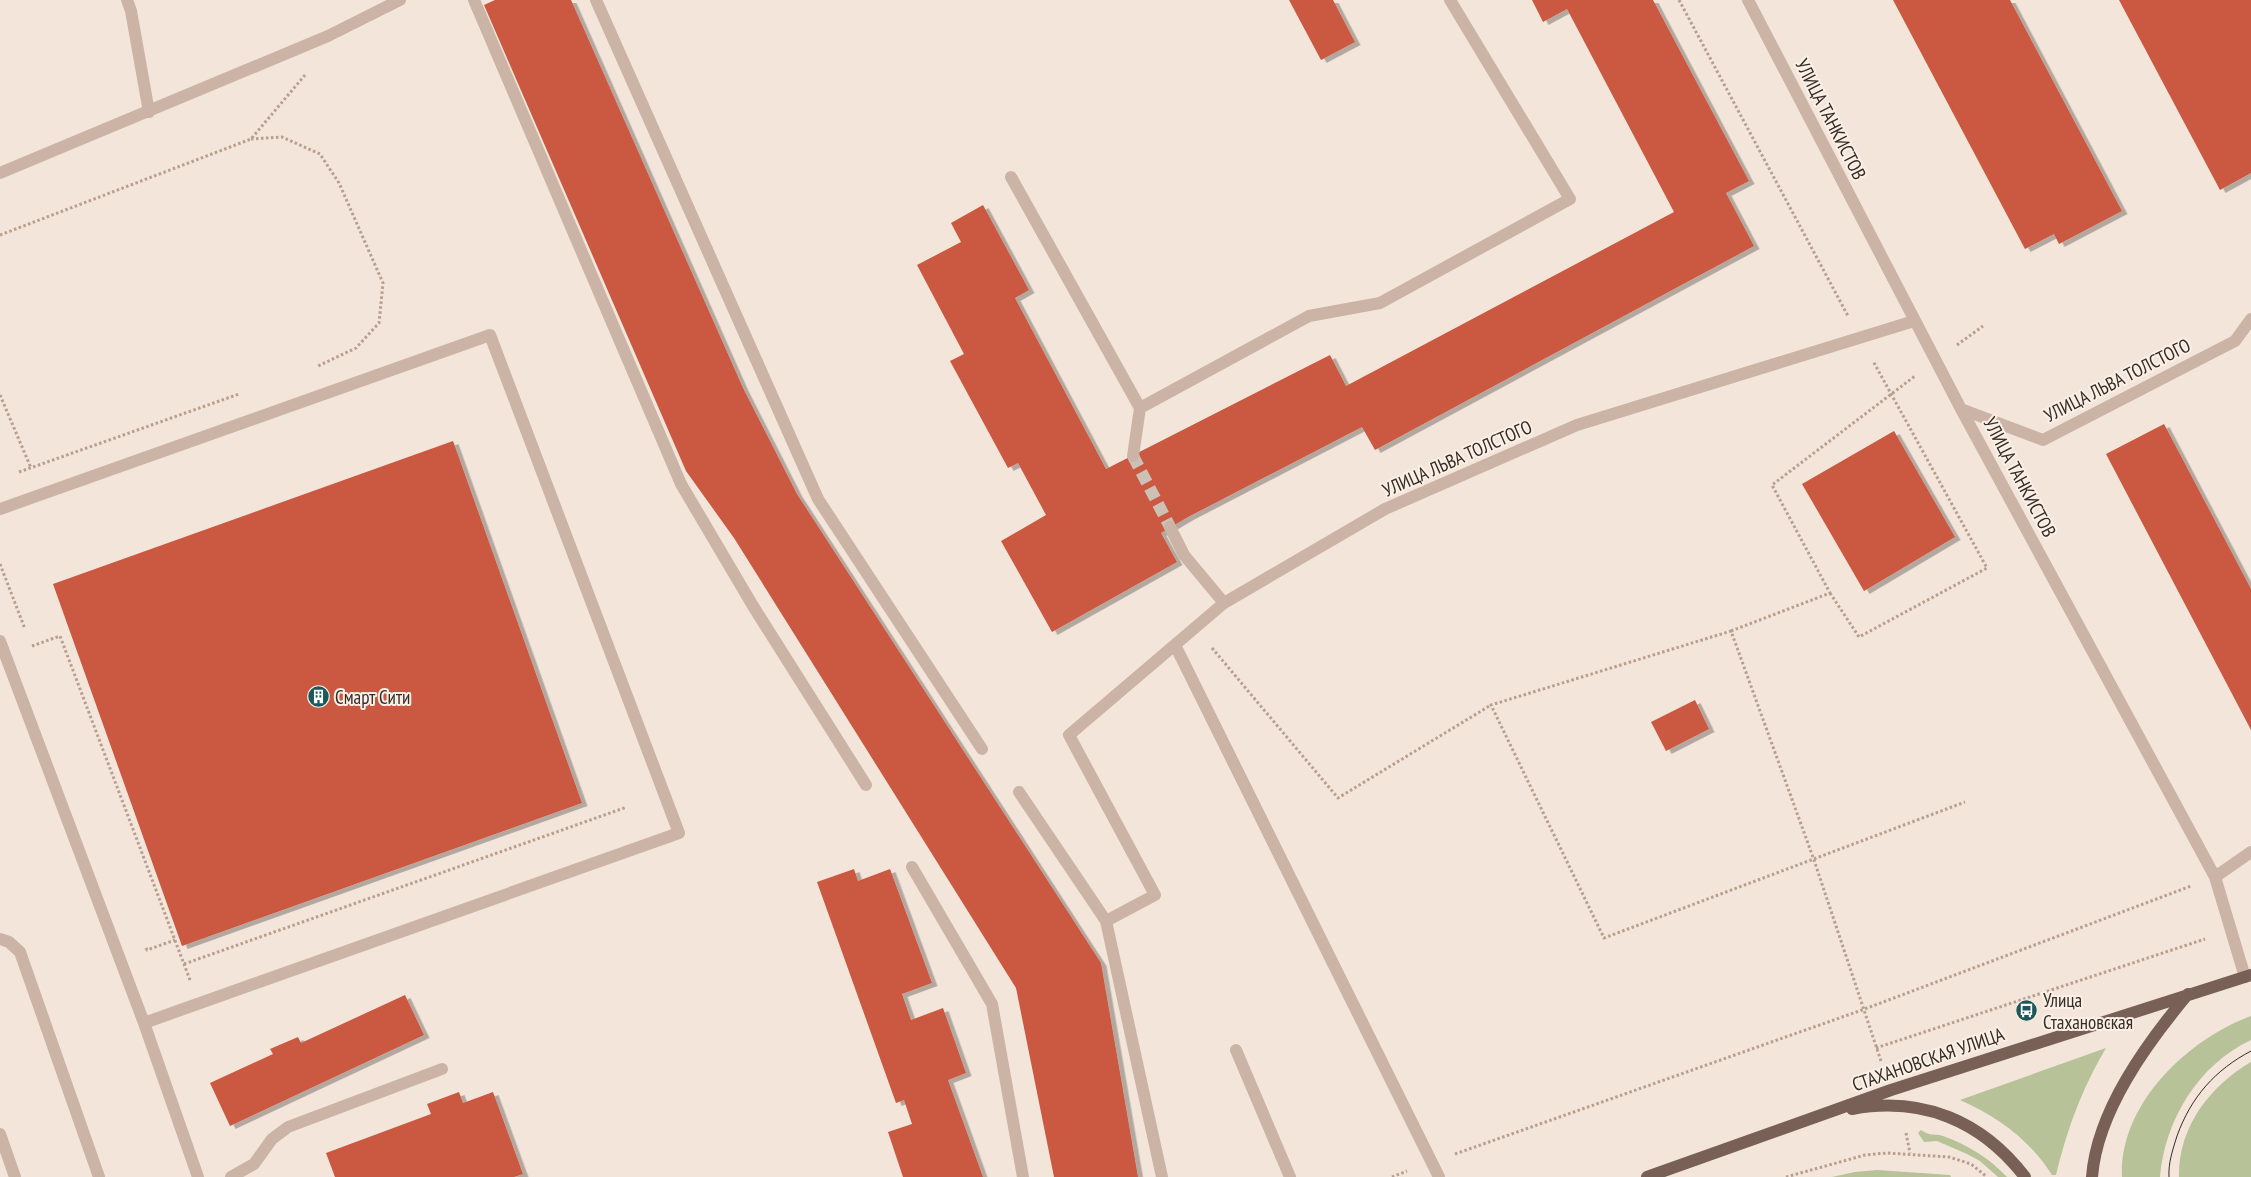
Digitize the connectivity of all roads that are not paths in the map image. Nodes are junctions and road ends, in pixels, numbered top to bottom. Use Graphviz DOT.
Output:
graph roads {
  1 [pos="127,0"];
  2 [pos="400,0"];
  3 [pos="474,0"];
  4 [pos="596,0"];
  5 [pos="1450,0"];
  6 [pos="1748,0"];
  7 [pos="149,112"];
  8 [pos="0,173"];
  9 [pos="1011,177"];
  10 [pos="2251,319"];
  11 [pos="1914,321"];
  12 [pos="1140,408"];
  13 [pos="1961,409"];
  14 [pos="1133,456"];
  15 [pos="0,509"];
  16 [pos="1170,528"];
  17 [pos="1224,603"];
  18 [pos="0,641"];
  19 [pos="1175,645"];
  20 [pos="982,750"];
  21 [pos="866,785"];
  22 [pos="1018,792"];
  23 [pos="2251,852"];
  24 [pos="912,867"];
  25 [pos="2215,877"];
  26 [pos="1106,921"];
  27 [pos="0,939"];
  28 [pos="2248,976"];
  29 [pos="2188,994"];
  30 [pos="144,1023"];
  31 [pos="1236,1050"];
  32 [pos="442,1069"];
  33 [pos="1825,1114"];
  34 [pos="0,1134"];
  35 [pos="15,1177"];
  36 [pos="99,1177"];
  37 [pos="198,1177"];
  38 [pos="231,1177"];
  39 [pos="1023,1177"];
  40 [pos="1162,1177"];
  41 [pos="1290,1177"];
  42 [pos="1439,1177"];
  43 [pos="1647,1177"];
  44 [pos="2025,1177"];
  45 [pos="2092,1177"];
  1 -- 7 [label="street"];
  2 -- 7 [label="street"];
  3 -- 21 [label="street"];
  4 -- 20 [label="street"];
  5 -- 12 [label="street"];
  6 -- 11 [label="street, УЛИЦА ТАНКИСТОВ"];
  7 -- 8 [label="street"];
  9 -- 12 [label="street"];
  10 -- 13 [label="street, УЛИЦА ЛЬВА ТОЛСТОГО"];
  11 -- 13 [label="street, УЛИЦА ТАНКИСТОВ"];
  11 -- 17 [label="street, УЛИЦА ЛЬВА ТОЛСТОГО"];
  12 -- 14 [label="street"];
  13 -- 25 [label="street, УЛИЦА ТАНКИСТОВ"];
  15 -- 30 [label="street"];
  16 -- 17 [label="street"];
  17 -- 19 [label="street, УЛИЦА ЛЬВА ТОЛСТОГО"];
  18 -- 30 [label="street"];
  19 -- 26 [label="street, УЛИЦА ЛЬВА ТОЛСТОГО"];
  19 -- 42 [label="street"];
  22 -- 26 [label="street"];
  23 -- 25 [label="street"];
  24 -- 39 [label="street"];
  25 -- 28 [label="street, УЛИЦА ТАНКИСТОВ"];
  26 -- 40 [label="street"];
  27 -- 36 [label="street"];
  28 -- 29 [label="main road, СТАХАНОВСКАЯ УЛИЦА"];
  29 -- 33 [label="main road, СТАХАНОВСКАЯ УЛИЦА"];
  29 -- 45 [label="main road"];
  30 -- 37 [label="street"];
  31 -- 41 [label="street"];
  32 -- 38 [label="street"];
  33 -- 43 [label="main road, СТАХАНОВСКАЯ УЛИЦА"];
  33 -- 44 [label="main road"];
  34 -- 35 [label="street"];
}
